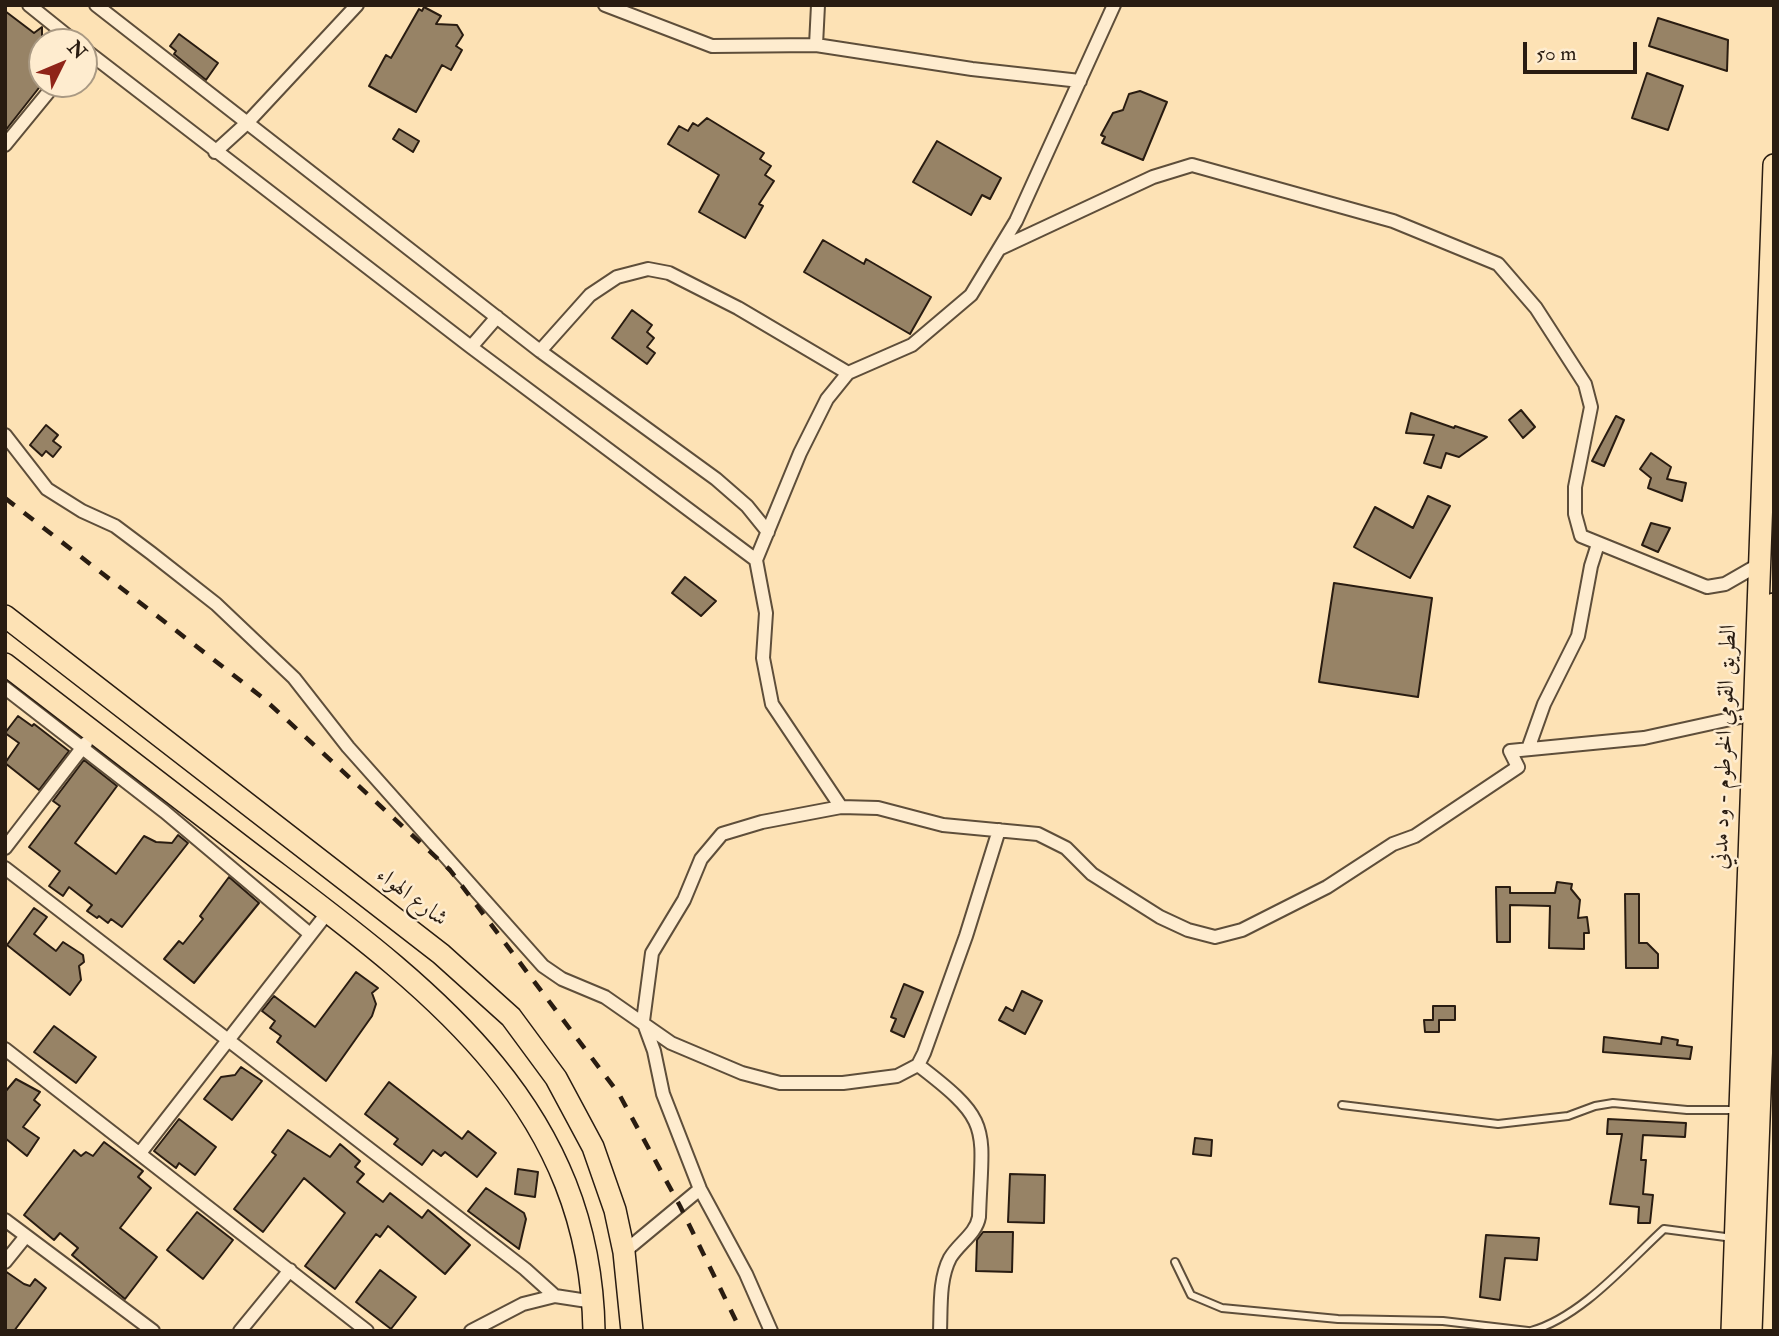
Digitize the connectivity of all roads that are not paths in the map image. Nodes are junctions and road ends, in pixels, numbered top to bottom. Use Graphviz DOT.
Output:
graph roads {
  1 [pos="29,5"];
  2 [pos="96,5"];
  3 [pos="358,5"];
  4 [pos="605,5"];
  5 [pos="818,5"];
  6 [pos="1114,5"];
  7 [pos="58,28"];
  8 [pos="816,45"];
  9 [pos="98,61"];
  10 [pos="1080,81"];
  11 [pos="44,98"];
  12 [pos="248,122"];
  13 [pos="5,145"];
  14 [pos="215,152"];
  15 [pos="1774,165"];
  16 [pos="1001,247"];
  17 [pos="497,317"];
  18 [pos="471,347"];
  19 [pos="540,351"];
  20 [pos="848,373"];
  21 [pos="5,435"];
  22 [pos="768,532"];
  23 [pos="1598,544"];
  24 [pos="756,560"];
  25 [pos="1758,565"];
  26 [pos="1774,604"];
  27 [pos="5,616"];
  28 [pos="5,664"];
  29 [pos="5,688"];
  30 [pos="1767,714"];
  31 [pos="89,740"];
  32 [pos="1528,749"];
  33 [pos="841,807"];
  34 [pos="999,830"];
  35 [pos="5,848"];
  36 [pos="5,869"];
  37 [pos="328,912"];
  38 [pos="310,934"];
  39 [pos="643,1021"];
  40 [pos="228,1039"];
  41 [pos="8,1057"];
  42 [pos="918,1065"];
  43 [pos="1342,1105"];
  44 [pos="1741,1110"];
  45 [pos="593,1147"];
  46 [pos="140,1153"];
  47 [pos="560,1169"];
  48 [pos="700,1189"];
  49 [pos="5,1220"];
  50 [pos="26,1236"];
  51 [pos="1735,1238"];
  52 [pos="624,1252"];
  53 [pos="5,1262"];
  54 [pos="1175,1262"];
  55 [pos="290,1270"];
  56 [pos="555,1296"];
  57 [pos="594,1302"];
  58 [pos="484,1328"];
  59 [pos="153,1331"];
  60 [pos="240,1331"];
  61 [pos="367,1331"];
  62 [pos="471,1331"];
  63 [pos="594,1331"];
  64 [pos="632,1331"];
  65 [pos="771,1331"];
  66 [pos="940,1331"];
  67 [pos="1529,1331"];
  68 [pos="1732,1331"];
  69 [pos="1751,1331"];
  1 -- 7 [label="street"];
  2 -- 12 [label="street"];
  3 -- 12 [label="street"];
  4 -- 8 [label="street"];
  5 -- 8 [label="street"];
  6 -- 10 [label="street"];
  8 -- 10 [label="street"];
  9 -- 14 [label="street"];
  10 -- 16 [label="street"];
  11 -- 13 [label="street"];
  12 -- 14 [label="street"];
  12 -- 17 [label="street"];
  14 -- 18 [label="street"];
  15 -- 25 [label="main road, الطريق القومي الخرطوم - ود مدني"];
  16 -- 20 [label="street"];
  16 -- 23 [label="street"];
  17 -- 18 [label="street"];
  17 -- 19 [label="street"];
  18 -- 24 [label="street"];
  19 -- 20 [label="street"];
  19 -- 22 [label="street"];
  20 -- 22 [label="street"];
  21 -- 39 [label="street"];
  22 -- 24 [label="street"];
  23 -- 25 [label="street"];
  23 -- 32 [label="street"];
  24 -- 33 [label="street"];
  25 -- 30 [label="main road, الطريق القومي الخرطوم - ود مدني"];
  26 -- 30 [label="main road, الطريق القومي الخرطوم - ود مدني"];
  27 -- 45 [label="main road, شارع الهواء"];
  28 -- 31 [label="main road"];
  29 -- 31 [label="street"];
  30 -- 32 [label="street"];
  30 -- 44 [label="main road, الطريق القومي الخرطوم - ود مدني"];
  30 -- 69 [label="main road, الطريق القومي الخرطوم - ود مدني"];
  31 -- 35 [label="street"];
  31 -- 37 [label="main road"];
  31 -- 38 [label="street"];
  32 -- 34 [label="street"];
  33 -- 34 [label="street"];
  33 -- 39 [label="street"];
  34 -- 42 [label="street"];
  36 -- 40 [label="street"];
  37 -- 38 [label="street"];
  37 -- 47 [label="main road"];
  38 -- 40 [label="street"];
  39 -- 42 [label="street"];
  39 -- 48 [label="street"];
  40 -- 46 [label="street"];
  40 -- 56 [label="street"];
  41 -- 46 [label="street"];
  42 -- 66 [label="street"];
  43 -- 44 [label="lane"];
  44 -- 51 [label="main road, الطريق القومي الخرطوم - ود مدني"];
  45 -- 47 [label="main road"];
  45 -- 52 [label="main road, شارع الهواء"];
  46 -- 55 [label="street"];
  47 -- 57 [label="main road"];
  48 -- 52 [label="street"];
  48 -- 65 [label="street"];
  49 -- 50 [label="street"];
  50 -- 53 [label="street"];
  50 -- 59 [label="street"];
  51 -- 67 [label="lane"];
  51 -- 68 [label="main road, الطريق القومي الخرطوم - ود مدني"];
  52 -- 64 [label="main road, شارع الهواء"];
  54 -- 67 [label="lane"];
  55 -- 60 [label="street"];
  55 -- 61 [label="street"];
  56 -- 57 [label="street"];
  56 -- 58 [label="street"];
  57 -- 63 [label="main road"];
  58 -- 62 [label="street"];
}
